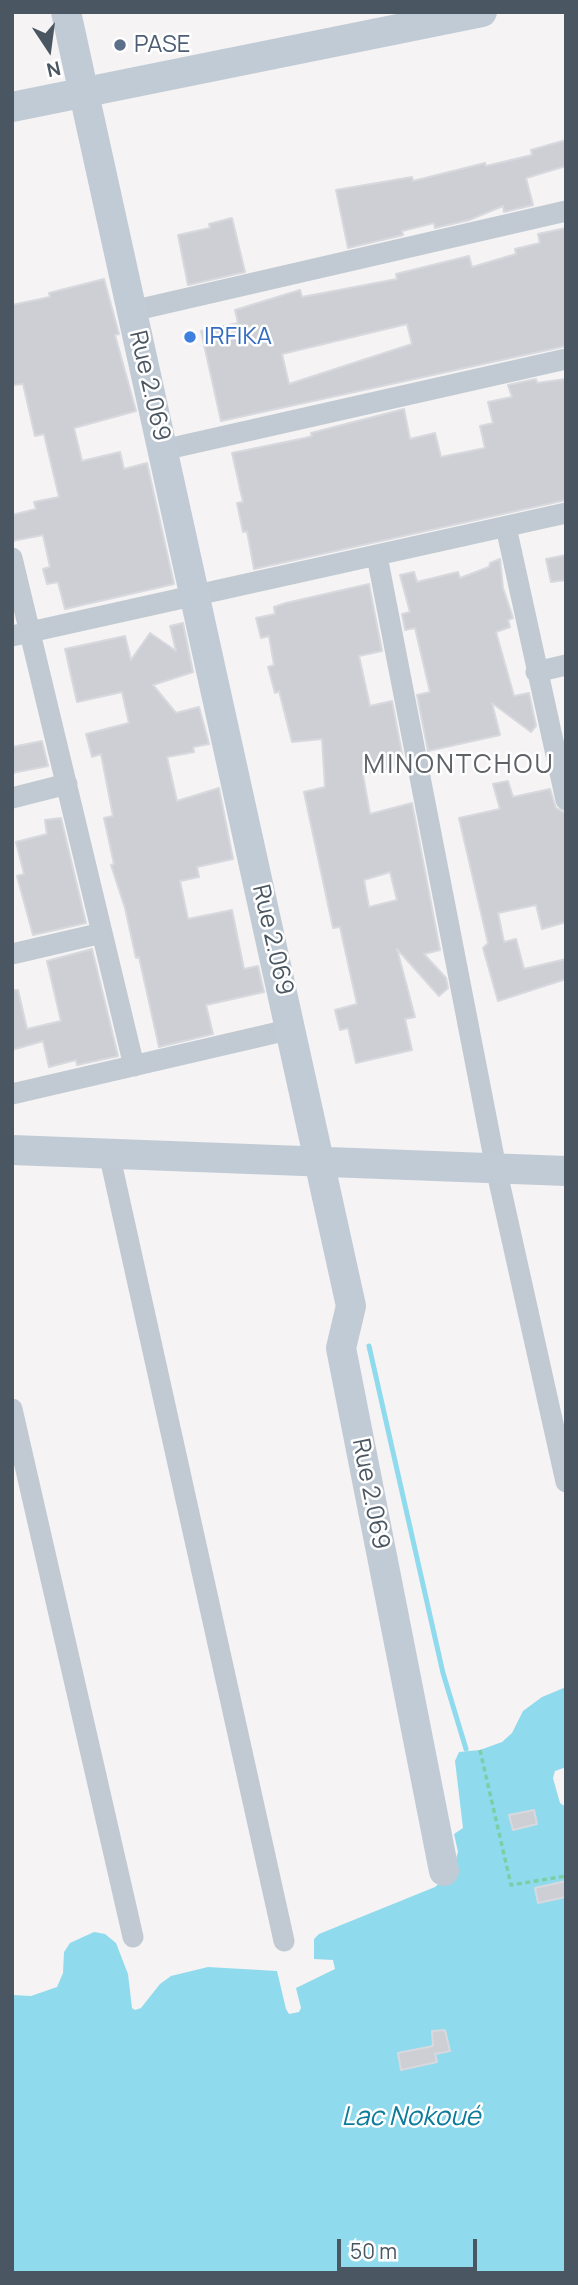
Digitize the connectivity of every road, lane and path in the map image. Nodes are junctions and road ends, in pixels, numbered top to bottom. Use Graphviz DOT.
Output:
graph roads {
  1 [pos="66,12"];
  2 [pos="482,12"];
  3 [pos="83,91"];
  4 [pos="12,107"];
  5 [pos="566,211"];
  6 [pos="132,312"];
  7 [pos="566,359"];
  8 [pos="163,450"];
  9 [pos="566,513"];
  10 [pos="506,527"];
  11 [pos="377,556"];
  12 [pos="12,558"];
  13 [pos="195,596"];
  14 [pos="21,634"];
  15 [pos="566,665"];
  16 [pos="536,672"];
  17 [pos="67,784"];
  18 [pos="12,798"];
  19 [pos="566,800"];
  20 [pos="102,933"];
  21 [pos="12,954"];
  22 [pos="292,1029"];
  23 [pos="134,1066"];
  24 [pos="12,1094"];
  25 [pos="12,1150"];
  26 [pos="109,1153"];
  27 [pos="321,1162"];
  28 [pos="496,1168"];
  29 [pos="566,1171"];
  30 [pos="12,1409"];
  31 [pos="566,1482"];
  32 [pos="480,1749"];
  33 [pos="444,1871"];
  34 [pos="566,1877"];
  35 [pos="133,1937"];
  36 [pos="284,1941"];
  1 -- 3 [label="street, Rue 2.069"];
  2 -- 3 [label="street"];
  3 -- 4 [label="street"];
  3 -- 6 [label="street, Rue 2.069"];
  5 -- 6 [label="street"];
  6 -- 8 [label="street, Rue 2.069"];
  7 -- 8 [label="street"];
  8 -- 13 [label="street, Rue 2.069"];
  9 -- 10 [label="street"];
  10 -- 11 [label="street"];
  10 -- 16 [label="street"];
  11 -- 13 [label="street"];
  11 -- 28 [label="street"];
  12 -- 14 [label="street"];
  13 -- 14 [label="street"];
  13 -- 22 [label="street, Rue 2.069"];
  14 -- 17 [label="street"];
  15 -- 16 [label="street"];
  16 -- 19 [label="street"];
  17 -- 18 [label="street"];
  17 -- 20 [label="street"];
  20 -- 21 [label="street"];
  20 -- 23 [label="street"];
  22 -- 23 [label="street"];
  22 -- 27 [label="street, Rue 2.069"];
  23 -- 24 [label="street"];
  25 -- 26 [label="street"];
  26 -- 27 [label="street"];
  26 -- 36 [label="street"];
  27 -- 28 [label="street"];
  27 -- 33 [label="street, Rue 2.069"];
  28 -- 29 [label="street"];
  28 -- 31 [label="street"];
  30 -- 35 [label="street"];
  32 -- 34 [label="path"];
}
